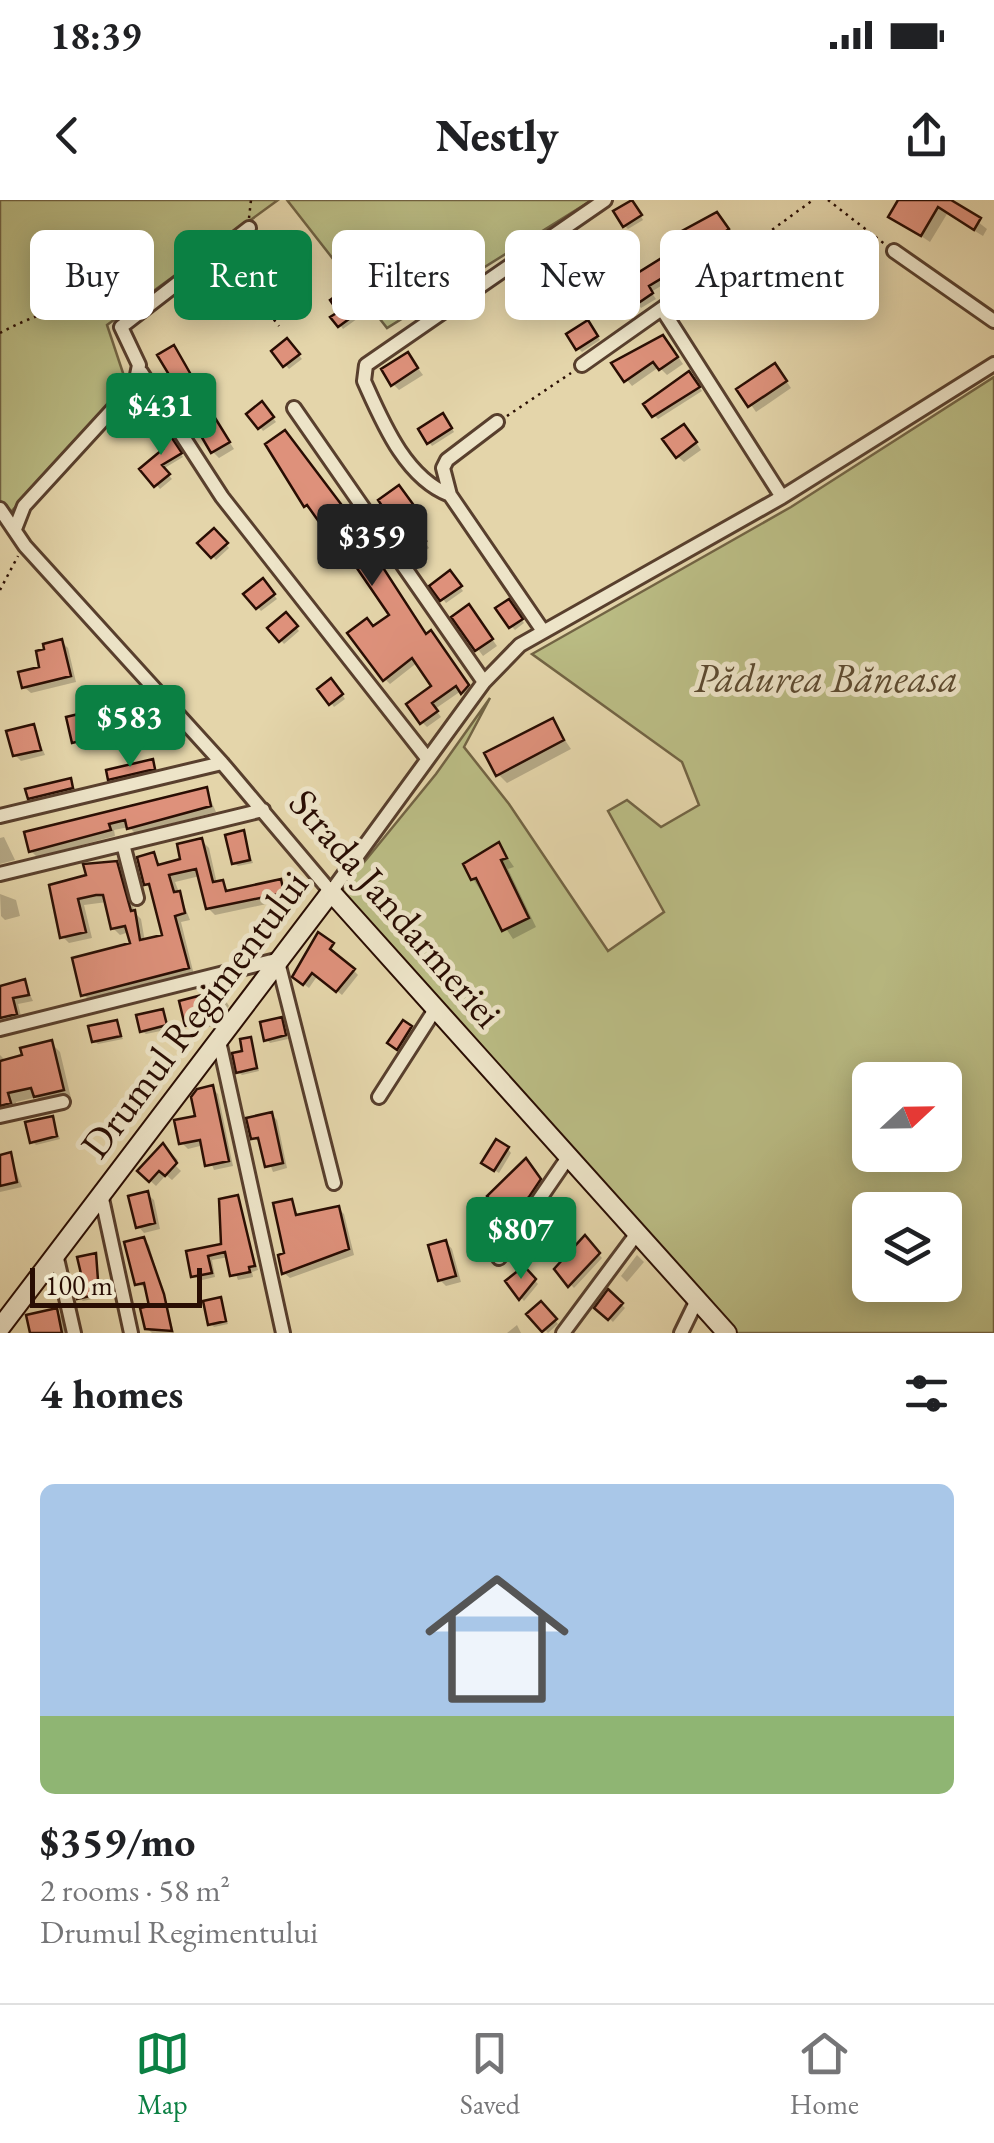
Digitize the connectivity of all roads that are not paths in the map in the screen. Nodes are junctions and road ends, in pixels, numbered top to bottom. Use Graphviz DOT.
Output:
graph roads {
  1 [pos="606,200"];
  2 [pos="249,228"];
  3 [pos="894,251"];
  4 [pos="660,311"];
  5 [pos="668,320"];
  6 [pos="994,321"];
  7 [pos="994,364"];
  8 [pos="582,365"];
  9 [pos="141,372"];
  10 [pos="294,408"];
  11 [pos="498,422"];
  12 [pos="450,494"];
  13 [pos="782,497"];
  14 [pos="0,509"];
  15 [pos="16,529"];
  16 [pos="543,631"];
  17 [pos="484,682"];
  18 [pos="427,758"];
  19 [pos="222,764"];
  20 [pos="263,810"];
  21 [pos="0,816"];
  22 [pos="124,844"];
  23 [pos="0,874"];
  24 [pos="331,892"];
  25 [pos="137,898"];
  26 [pos="279,961"];
  27 [pos="436,1008"];
  28 [pos="0,1030"];
  29 [pos="219,1041"];
  30 [pos="379,1096"];
  31 [pos="63,1102"];
  32 [pos="0,1116"];
  33 [pos="570,1156"];
  34 [pos="334,1182"];
  35 [pos="101,1194"];
  36 [pos="638,1232"];
  37 [pos="56,1254"];
  38 [pos="500,1258"];
  39 [pos="698,1300"];
  40 [pos="0,1328"];
  41 [pos="74,1333"];
  42 [pos="132,1333"];
  43 [pos="283,1333"];
  44 [pos="563,1333"];
  45 [pos="682,1333"];
  46 [pos="727,1333"];
  1 -- 12 [label="street"];
  2 -- 9 [label="street"];
  3 -- 6 [label="street"];
  4 -- 8 [label="street"];
  5 -- 13 [label="street"];
  7 -- 13 [label="street, Drumul Regimentului"];
  9 -- 15 [label="street"];
  9 -- 18 [label="street"];
  10 -- 17 [label="street"];
  11 -- 12 [label="street"];
  12 -- 16 [label="street"];
  13 -- 16 [label="street, Drumul Regimentului"];
  14 -- 15 [label="street, Strada Jandarmeriei"];
  15 -- 19 [label="street, Strada Jandarmeriei"];
  16 -- 17 [label="street, Drumul Regimentului"];
  17 -- 18 [label="street, Drumul Regimentului"];
  18 -- 24 [label="street, Drumul Regimentului"];
  19 -- 20 [label="street, Strada Jandarmeriei"];
  19 -- 21 [label="street"];
  20 -- 22 [label="street"];
  20 -- 24 [label="street, Strada Jandarmeriei"];
  22 -- 23 [label="street"];
  22 -- 25 [label="street"];
  24 -- 26 [label="street, Drumul Regimentului"];
  24 -- 27 [label="street, Strada Jandarmeriei"];
  26 -- 28 [label="street"];
  26 -- 29 [label="street, Drumul Regimentului"];
  26 -- 34 [label="street"];
  27 -- 30 [label="street"];
  27 -- 33 [label="street, Strada Jandarmeriei"];
  29 -- 35 [label="street, Drumul Regimentului"];
  29 -- 43 [label="street"];
  31 -- 32 [label="street"];
  33 -- 36 [label="street, Strada Jandarmeriei"];
  33 -- 38 [label="street"];
  35 -- 37 [label="street, Drumul Regimentului"];
  35 -- 42 [label="street, Drumul Regimentului"];
  36 -- 39 [label="street, Strada Jandarmeriei"];
  36 -- 44 [label="street"];
  37 -- 40 [label="street, Drumul Regimentului"];
  37 -- 41 [label="street"];
  39 -- 45 [label="street"];
  39 -- 46 [label="street, Strada Jandarmeriei"];
}
